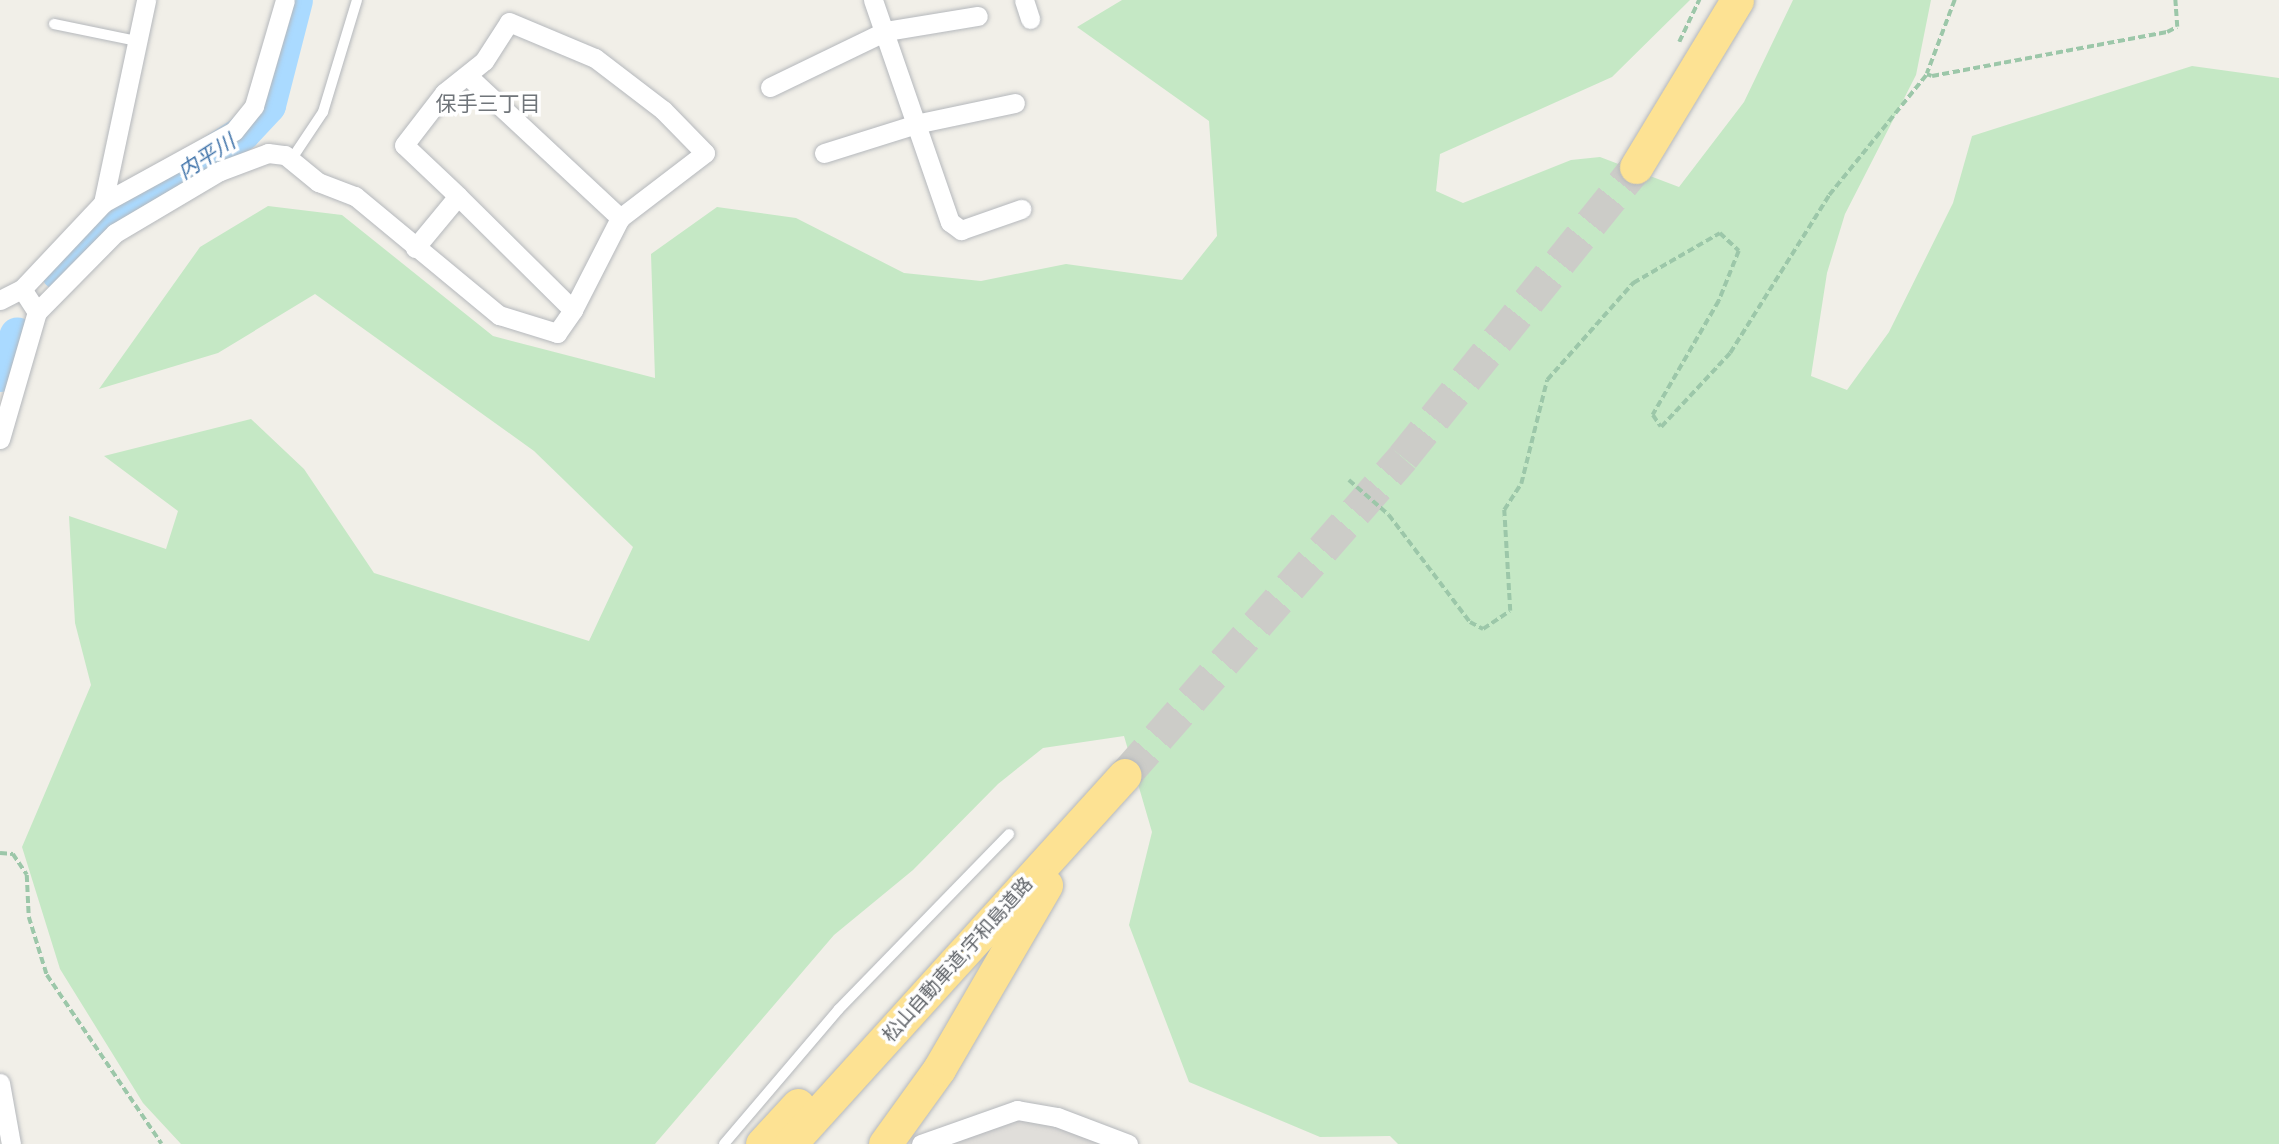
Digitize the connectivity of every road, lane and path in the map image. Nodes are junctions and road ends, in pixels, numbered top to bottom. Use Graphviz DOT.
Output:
graph roads {
  1 [pos="146,0"];
  2 [pos="285,0"];
  3 [pos="357,0"];
  4 [pos="873,0"];
  5 [pos="1734,0"];
  6 [pos="1955,0"];
  7 [pos="2175,0"];
  8 [pos="978,16"];
  9 [pos="54,24"];
  10 [pos="886,32"];
  11 [pos="137,41"];
  12 [pos="1927,74"];
  13 [pos="469,77"];
  14 [pos="770,87"];
  15 [pos="1015,103"];
  16 [pos="920,123"];
  17 [pos="824,153"];
  18 [pos="291,160"];
  19 [pos="1636,167"];
  20 [pos="458,195"];
  21 [pos="103,203"];
  22 [pos="1021,209"];
  23 [pos="620,218"];
  24 [pos="415,248"];
  25 [pos="23,289"];
  26 [pos="0,300"];
  27 [pos="573,310"];
  28 [pos="37,312"];
  29 [pos="0,439"];
  30 [pos="1349,480"];
  31 [pos="1125,775"];
  32 [pos="1097,807"];
  33 [pos="1009,834"];
  34 [pos="0,853"];
  35 [pos="944,972"];
  36 [pos="0,1083"];
  37 [pos="11,1144"];
  38 [pos="162,1144"];
  39 [pos="724,1144"];
  40 [pos="762,1144"];
  41 [pos="790,1144"];
  42 [pos="885,1144"];
  43 [pos="921,1144"];
  44 [pos="1128,1144"];
  1 -- 11 [label="street"];
  2 -- 21 [label="street"];
  3 -- 18 [label="lane"];
  4 -- 10 [label="street"];
  5 -- 19 [label="highway"];
  6 -- 12 [label="path"];
  7 -- 12 [label="path"];
  8 -- 10 [label="street"];
  9 -- 11 [label="lane"];
  10 -- 14 [label="street"];
  10 -- 16 [label="street"];
  11 -- 21 [label="street"];
  12 -- 30 [label="path"];
  13 -- 20 [label="street"];
  13 -- 23 [label="street"];
  13 -- 23 [label="street"];
  15 -- 16 [label="street"];
  16 -- 17 [label="street"];
  16 -- 22 [label="street"];
  18 -- 24 [label="street"];
  18 -- 28 [label="street"];
  20 -- 24 [label="street"];
  20 -- 27 [label="street"];
  21 -- 25 [label="street"];
  23 -- 27 [label="street"];
  24 -- 27 [label="street"];
  25 -- 26 [label="street"];
  25 -- 28 [label="street"];
  28 -- 29 [label="street"];
  31 -- 32 [label="highway, 松山自動車道;宇和島道路"];
  32 -- 35 [label="highway, 松山自動車道;宇和島道路"];
  32 -- 42 [label="highway"];
  33 -- 39 [label="lane"];
  34 -- 38 [label="path"];
  35 -- 40 [label="highway"];
  35 -- 41 [label="highway, 松山自動車道;宇和島道路"];
  36 -- 37 [label="street"];
  43 -- 44 [label="street"];
}
